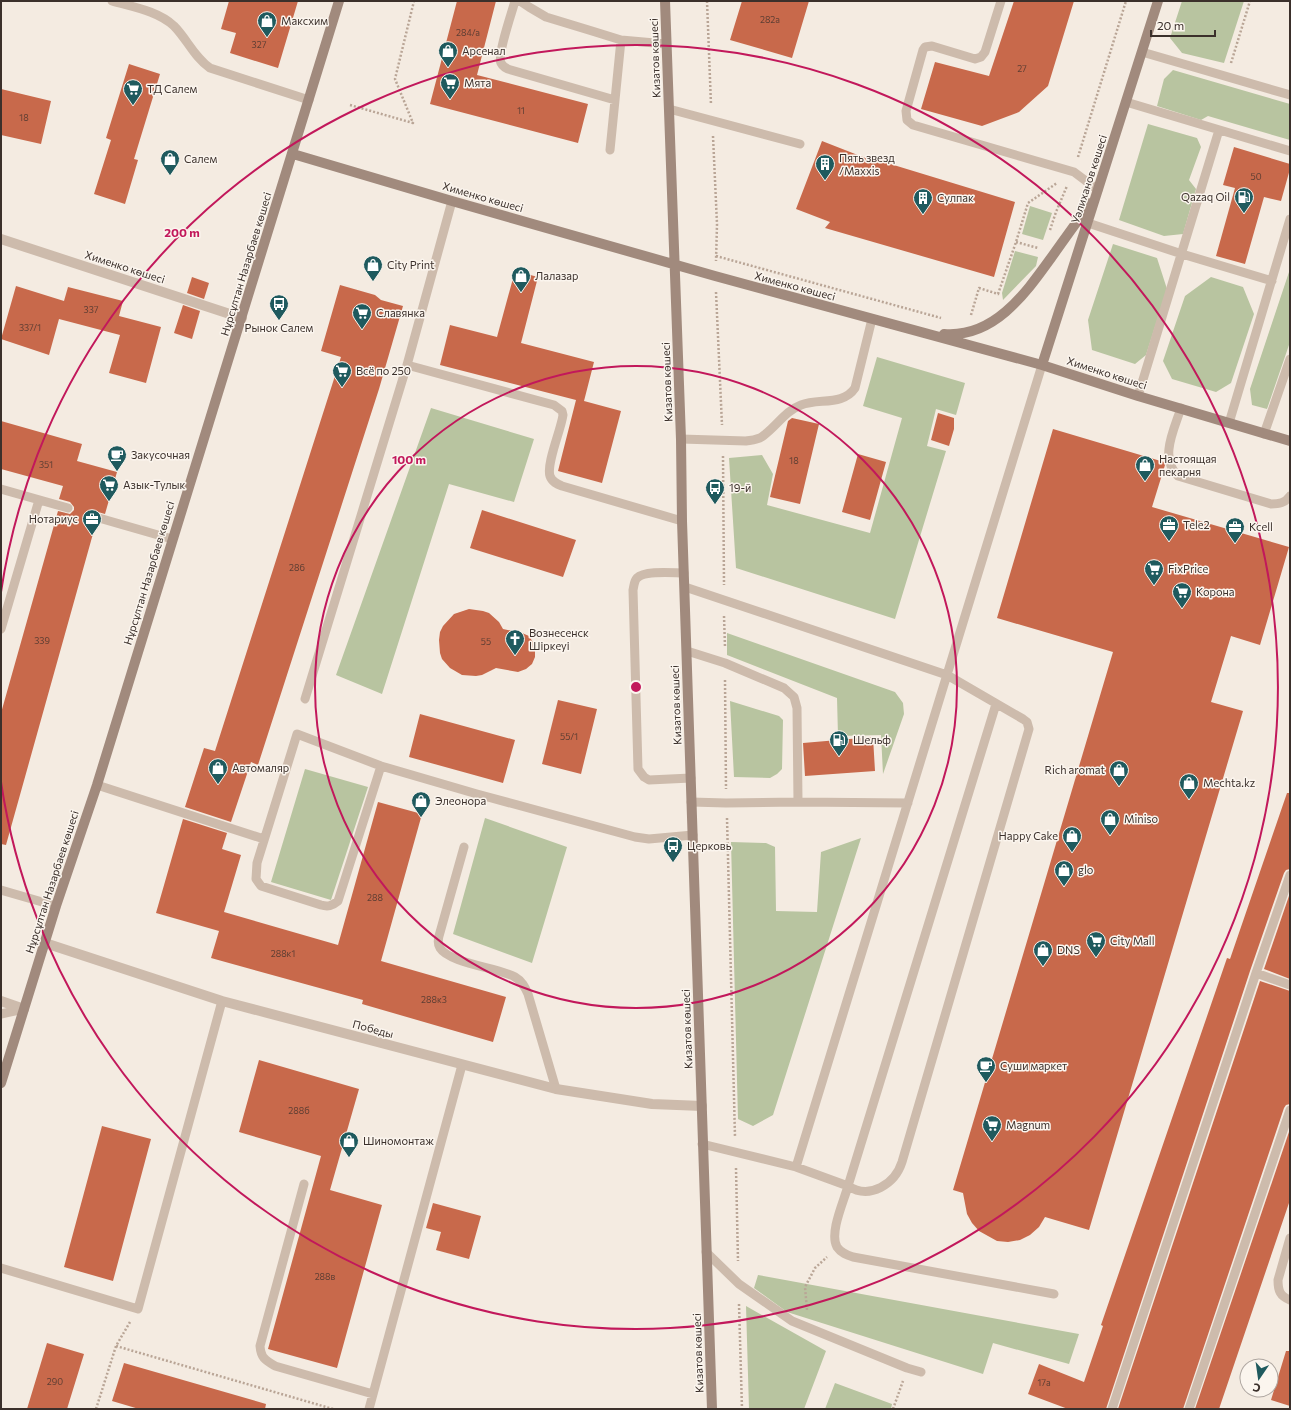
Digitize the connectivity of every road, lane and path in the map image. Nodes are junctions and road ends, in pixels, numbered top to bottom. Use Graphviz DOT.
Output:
graph roads {
  1 [pos="112,1"];
  2 [pos="340,1"];
  3 [pos="414,1"];
  4 [pos="515,1"];
  5 [pos="520,1"];
  6 [pos="665,1"];
  7 [pos="707,1"];
  8 [pos="1001,1"];
  9 [pos="1126,1"];
  10 [pos="1158,1"];
  11 [pos="1250,1"];
  12 [pos="621,40"];
  13 [pos="666,44"];
  14 [pos="1142,52"];
  15 [pos="1227,77"];
  16 [pos="1290,95"];
  17 [pos="309,100"];
  18 [pos="615,100"];
  19 [pos="1126,102"];
  20 [pos="350,105"];
  21 [pos="669,109"];
  22 [pos="712,121"];
  23 [pos="1219,130"];
  24 [pos="800,144"];
  25 [pos="610,150"];
  26 [pos="1290,150"];
  27 [pos="293,154"];
  28 [pos="1074,172"];
  29 [pos="1097,192"];
  30 [pos="452,201"];
  31 [pos="1290,219"];
  32 [pos="1088,223"];
  33 [pos="1049,235"];
  34 [pos="1,239"];
  35 [pos="1016,242"];
  36 [pos="1044,250"];
  37 [pos="1182,254"];
  38 [pos="716,256"];
  39 [pos="674,264"];
  40 [pos="715,276"];
  41 [pos="1272,281"];
  42 [pos="970,316"];
  43 [pos="242,318"];
  44 [pos="872,319"];
  45 [pos="944,319"];
  46 [pos="907,328"];
  47 [pos="1290,359"];
  48 [pos="407,365"];
  49 [pos="1042,365"];
  50 [pos="1138,396"];
  51 [pos="1180,408"];
  52 [pos="1229,423"];
  53 [pos="1264,434"];
  54 [pos="681,439"];
  55 [pos="723,440"];
  56 [pos="1290,441"];
  57 [pos="1,489"];
  58 [pos="1290,496"];
  59 [pos="38,500"];
  60 [pos="68,508"];
  61 [pos="92,516"];
  62 [pos="682,521"];
  63 [pos="172,539"];
  64 [pos="684,573"];
  65 [pos="684,587"];
  66 [pos="724,600"];
  67 [pos="4,609"];
  68 [pos="1,629"];
  69 [pos="687,651"];
  70 [pos="725,663"];
  71 [pos="947,675"];
  72 [pos="305,699"];
  73 [pos="996,704"];
  74 [pos="381,766"];
  75 [pos="691,778"];
  76 [pos="97,785"];
  77 [pos="691,802"];
  78 [pos="798,802"];
  79 [pos="726,803"];
  80 [pos="908,803"];
  81 [pos="693,835"];
  82 [pos="264,839"];
  83 [pos="464,847"];
  84 [pos="1290,874"];
  85 [pos="1,890"];
  86 [pos="56,906"];
  87 [pos="45,943"];
  88 [pos="1256,973"];
  89 [pos="1290,985"];
  90 [pos="1,1001"];
  91 [pos="222,1001"];
  92 [pos="24,1009"];
  93 [pos="1,1014"];
  94 [pos="462,1065"];
  95 [pos="1,1084"];
  96 [pos="556,1089"];
  97 [pos="702,1106"];
  98 [pos="1290,1110"];
  99 [pos="702,1144"];
  100 [pos="735,1152"];
  101 [pos="796,1167"];
  102 [pos="304,1184"];
  103 [pos="848,1186"];
  104 [pos="1290,1238"];
  105 [pos="838,1248"];
  106 [pos="706,1252"];
  107 [pos="1,1268"];
  108 [pos="739,1284"];
  109 [pos="1054,1294"];
  110 [pos="1290,1300"];
  111 [pos="138,1309"];
  112 [pos="821,1333"];
  113 [pos="116,1346"];
  114 [pos="907,1368"];
  115 [pos="921,1372"];
  116 [pos="373,1394"];
  117 [pos="96,1409"];
  118 [pos="333,1409"];
  119 [pos="369,1409"];
  120 [pos="712,1409"];
  121 [pos="742,1409"];
  122 [pos="893,1409"];
  123 [pos="1112,1409"];
  124 [pos="1189,1409"];
  1 -- 17 [label="lane"];
  2 -- 17 [label="main road, Нұрсұлтан Назарбаев көшесі"];
  3 -- 20 [label="path"];
  4 -- 18 [label="lane"];
  5 -- 12 [label="lane"];
  6 -- 13 [label="main road, Кизатов көшесі"];
  7 -- 22 [label="path"];
  8 -- 28 [label="lane"];
  9 -- 28 [label="path"];
  10 -- 14 [label="main road, Уәлиханов көшесі"];
  11 -- 15 [label="path"];
  12 -- 13 [label="lane"];
  12 -- 18 [label="lane"];
  13 -- 21 [label="main road, Кизатов көшесі"];
  14 -- 15 [label="lane"];
  14 -- 19 [label="main road, Уәлиханов көшесі"];
  15 -- 16 [label="lane"];
  17 -- 27 [label="main road, Нұрсұлтан Назарбаев көшесі"];
  18 -- 25 [label="lane"];
  19 -- 23 [label="lane"];
  19 -- 29 [label="main road, Уәлиханов көшесі"];
  21 -- 22 [label="lane"];
  21 -- 39 [label="main road, Кизатов көшесі"];
  22 -- 24 [label="lane"];
  22 -- 38 [label="path"];
  23 -- 26 [label="lane"];
  23 -- 37 [label="lane"];
  27 -- 30 [label="main road, Хименко көшесі"];
  27 -- 43 [label="main road, Нұрсұлтан Назарбаев көшесі"];
  28 -- 29 [label="lane"];
  28 -- 33 [label="path"];
  28 -- 35 [label="path"];
  29 -- 32 [label="main road, Уәлиханов көшесі"];
  29 -- 46 [label="main road"];
  30 -- 39 [label="main road, Хименко көшесі"];
  30 -- 48 [label="lane"];
  31 -- 41 [label="lane"];
  32 -- 37 [label="lane"];
  32 -- 49 [label="main road, Уәлиханов көшесі"];
  34 -- 43 [label="street, Хименко көшесі"];
  35 -- 36 [label="path"];
  35 -- 42 [label="path"];
  37 -- 41 [label="lane"];
  37 -- 50 [label="lane"];
  38 -- 40 [label="path"];
  38 -- 45 [label="path"];
  39 -- 40 [label="main road, Хименко көшесі"];
  39 -- 54 [label="main road, Кизатов көшесі"];
  40 -- 44 [label="main road, Хименко көшесі"];
  40 -- 55 [label="path"];
  41 -- 52 [label="lane"];
  43 -- 63 [label="main road, Нұрсұлтан Назарбаев көшесі"];
  44 -- 46 [label="main road, Хименко көшесі"];
  44 -- 55 [label="lane"];
  46 -- 49 [label="main road, Хименко көшесі"];
  47 -- 53 [label="lane"];
  48 -- 62 [label="lane"];
  48 -- 72 [label="lane"];
  49 -- 50 [label="main road, Хименко көшесі"];
  49 -- 71 [label="lane"];
  50 -- 51 [label="main road, Хименко көшесі"];
  51 -- 52 [label="main road, Хименко көшесі"];
  51 -- 58 [label="lane"];
  52 -- 53 [label="main road, Хименко көшесі"];
  53 -- 56 [label="main road, Хименко көшесі"];
  54 -- 55 [label="lane"];
  54 -- 62 [label="main road, Кизатов көшесі"];
  55 -- 66 [label="path"];
  57 -- 59 [label="lane"];
  59 -- 60 [label="lane"];
  59 -- 67 [label="lane"];
  61 -- 63 [label="lane"];
  62 -- 64 [label="main road, Кизатов көшесі"];
  63 -- 76 [label="main road, Нұрсұлтан Назарбаев көшесі"];
  64 -- 65 [label="main road, Кизатов көшесі"];
  64 -- 75 [label="lane"];
  65 -- 66 [label="lane"];
  65 -- 69 [label="main road, Кизатов көшесі"];
  66 -- 70 [label="path"];
  66 -- 71 [label="lane"];
  67 -- 68 [label="lane"];
  69 -- 70 [label="lane"];
  69 -- 75 [label="main road, Кизатов көшесі"];
  70 -- 78 [label="lane"];
  70 -- 79 [label="path"];
  71 -- 73 [label="lane"];
  71 -- 80 [label="lane"];
  73 -- 103 [label="lane"];
  73 -- 103 [label="lane"];
  74 -- 81 [label="lane"];
  74 -- 82 [label="lane"];
  74 -- 82 [label="lane"];
  75 -- 77 [label="main road, Кизатов көшесі"];
  76 -- 82 [label="lane"];
  76 -- 86 [label="main road, Нұрсұлтан Назарбаев көшесі"];
  77 -- 79 [label="lane"];
  77 -- 81 [label="main road, Кизатов көшесі"];
  78 -- 79 [label="lane"];
  78 -- 80 [label="lane"];
  79 -- 100 [label="path"];
  80 -- 101 [label="lane"];
  81 -- 97 [label="main road, Кизатов көшесі"];
  83 -- 96 [label="lane"];
  84 -- 88 [label="lane"];
  85 -- 86 [label="lane"];
  86 -- 87 [label="main road, Нұрсұлтан Назарбаев көшесі"];
  87 -- 91 [label="street, Победы"];
  87 -- 92 [label="main road, Нұрсұлтан Назарбаев көшесі"];
  88 -- 89 [label="lane"];
  88 -- 123 [label="lane"];
  90 -- 92 [label="street"];
  91 -- 94 [label="street, Победы"];
  91 -- 111 [label="lane"];
  92 -- 93 [label="lane"];
  92 -- 95 [label="main road, Нұрсұлтан Назарбаев көшесі"];
  94 -- 96 [label="street, Победы"];
  94 -- 116 [label="lane"];
  96 -- 97 [label="street, Победы"];
  97 -- 99 [label="main road, Кизатов көшесі"];
  98 -- 124 [label="lane"];
  99 -- 100 [label="lane"];
  99 -- 106 [label="main road, Кизатов көшесі"];
  100 -- 101 [label="lane"];
  100 -- 108 [label="path"];
  101 -- 103 [label="lane"];
  102 -- 116 [label="lane"];
  103 -- 105 [label="lane"];
  104 -- 110 [label="lane"];
  105 -- 109 [label="lane"];
  105 -- 112 [label="path"];
  106 -- 108 [label="lane"];
  106 -- 120 [label="main road, Кизатов көшесі"];
  107 -- 111 [label="lane"];
  108 -- 112 [label="lane"];
  108 -- 121 [label="path"];
  111 -- 113 [label="path"];
  112 -- 114 [label="lane"];
  113 -- 117 [label="path"];
  113 -- 118 [label="path"];
  114 -- 115 [label="lane"];
  114 -- 122 [label="path"];
  116 -- 119 [label="lane"];
}
